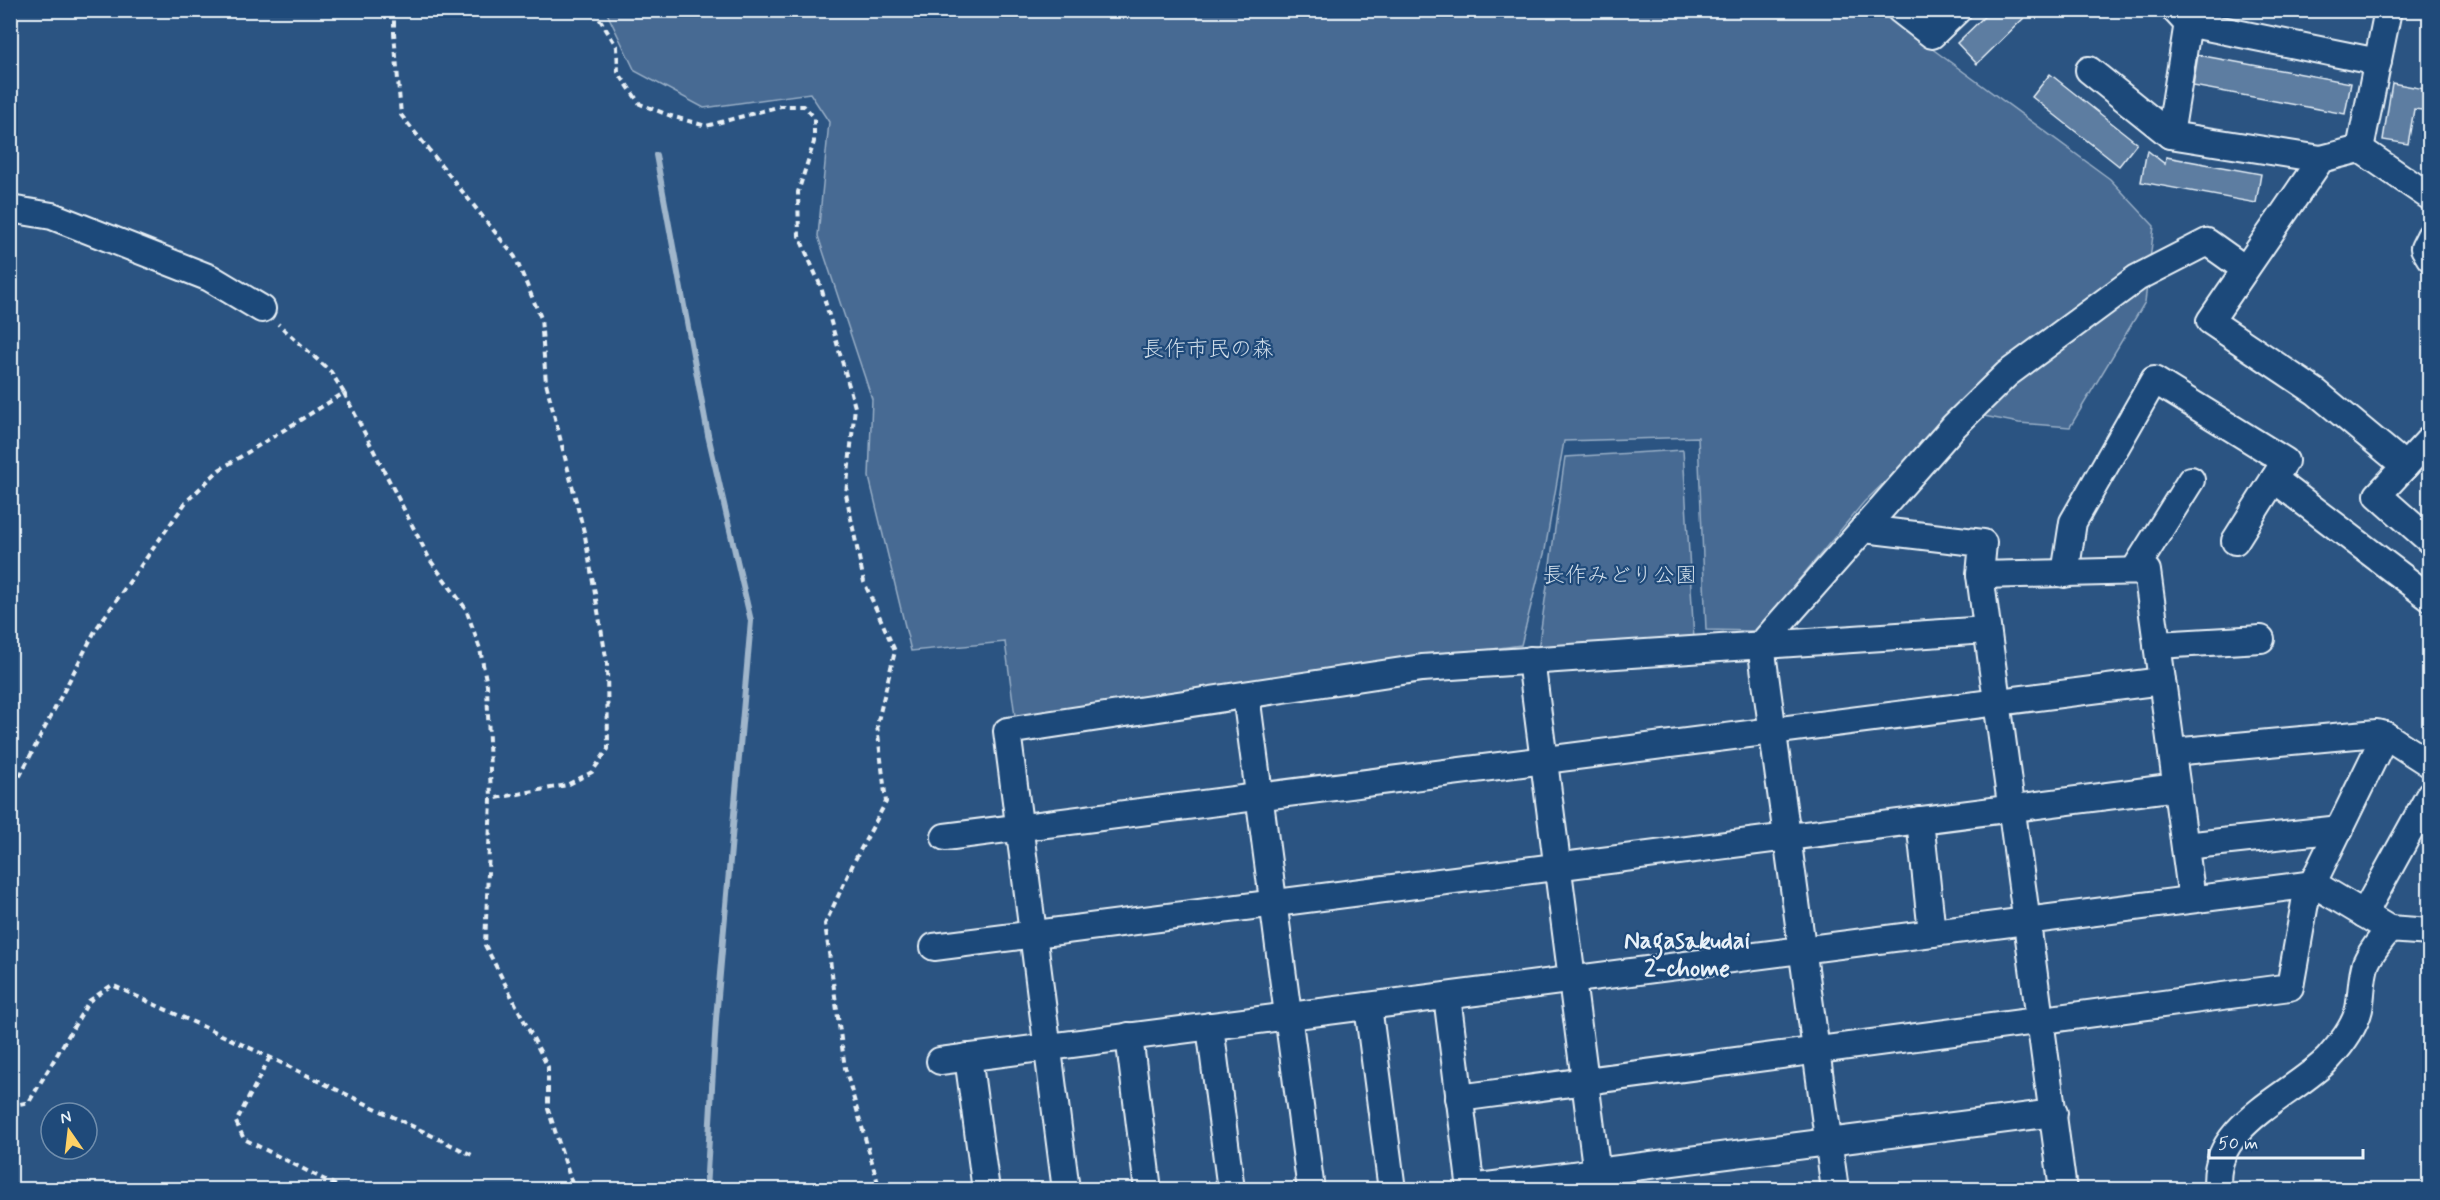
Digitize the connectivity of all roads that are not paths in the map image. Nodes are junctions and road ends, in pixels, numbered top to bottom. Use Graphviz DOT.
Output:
graph roads {
  1 [pos="1900,10"];
  2 [pos="1958,10"];
  3 [pos="2388,10"];
  4 [pos="2184,15"];
  5 [pos="2378,62"];
  6 [pos="2089,70"];
  7 [pos="2170,135"];
  8 [pos="2360,149"];
  9 [pos="2321,159"];
  10 [pos="2430,197"];
  11 [pos="10,209"];
  12 [pos="2430,236"];
  13 [pos="2430,258"];
  14 [pos="2245,269"];
  15 [pos="262,309"];
  16 [pos="2430,439"];
  17 [pos="2405,466"];
  18 [pos="2274,479"];
  19 [pos="2192,480"];
  20 [pos="1864,529"];
  21 [pos="2235,541"];
  22 [pos="2430,541"];
  23 [pos="2134,571"];
  24 [pos="2065,574"];
  25 [pos="1980,575"];
  26 [pos="2430,598"];
  27 [pos="1987,630"];
  28 [pos="2261,639"];
  29 [pos="1761,645"];
  30 [pos="2157,645"];
  31 [pos="1531,660"];
  32 [pos="2162,681"];
  33 [pos="1246,695"];
  34 [pos="1997,702"];
  35 [pos="1773,731"];
  36 [pos="2385,735"];
  37 [pos="2172,752"];
  38 [pos="1544,760"];
  39 [pos="2430,764"];
  40 [pos="2177,787"];
  41 [pos="2430,794"];
  42 [pos="1260,797"];
  43 [pos="2012,808"];
  44 [pos="1920,820"];
  45 [pos="1019,828"];
  46 [pos="2340,830"];
  47 [pos="945,837"];
  48 [pos="1787,837"];
  49 [pos="2185,846"];
  50 [pos="1558,867"];
  51 [pos="2314,884"];
  52 [pos="2192,899"];
  53 [pos="1273,903"];
  54 [pos="2364,914"];
  55 [pos="2027,921"];
  56 [pos="2389,929"];
  57 [pos="2430,932"];
  58 [pos="1932,933"];
  59 [pos="1033,934"];
  60 [pos="934,946"];
  61 [pos="1802,950"];
  62 [pos="1572,980"];
  63 [pos="1447,996"];
  64 [pos="1368,1006"];
  65 [pos="1288,1016"];
  66 [pos="2040,1020"];
  67 [pos="1210,1026"];
  68 [pos="1129,1036"];
  69 [pos="1048,1047"];
  70 [pos="1816,1050"];
  71 [pos="968,1057"];
  72 [pos="940,1061"];
  73 [pos="1585,1081"];
  74 [pos="1460,1098"];
  75 [pos="2054,1113"];
  76 [pos="1828,1142"];
  77 [pos="1598,1180"];
  78 [pos="1471,1189"];
  79 [pos="986,1190"];
  80 [pos="1066,1190"];
  81 [pos="1148,1190"];
  82 [pos="1231,1190"];
  83 [pos="1311,1190"];
  84 [pos="1392,1190"];
  85 [pos="1835,1190"];
  86 [pos="2063,1190"];
  87 [pos="2218,1190"];
  1 -- 2 [label="street"];
  3 -- 5 [label="street"];
  4 -- 5 [label="street"];
  4 -- 7 [label="street"];
  5 -- 8 [label="street"];
  6 -- 7 [label="street"];
  7 -- 9 [label="street"];
  8 -- 9 [label="street"];
  8 -- 10 [label="street"];
  9 -- 14 [label="street"];
  11 -- 15 [label="street"];
  12 -- 13 [label="street"];
  14 -- 17 [label="street"];
  14 -- 20 [label="street"];
  16 -- 17 [label="street"];
  17 -- 22 [label="street"];
  18 -- 21 [label="street"];
  18 -- 24 [label="street"];
  18 -- 26 [label="street"];
  19 -- 23 [label="street"];
  20 -- 25 [label="street"];
  20 -- 29 [label="street"];
  23 -- 24 [label="street"];
  23 -- 30 [label="street"];
  24 -- 25 [label="street"];
  25 -- 27 [label="street"];
  27 -- 29 [label="street"];
  27 -- 34 [label="street"];
  28 -- 30 [label="street"];
  29 -- 31 [label="street"];
  29 -- 35 [label="street"];
  30 -- 32 [label="street"];
  31 -- 33 [label="street"];
  31 -- 38 [label="street"];
  32 -- 34 [label="street"];
  32 -- 37 [label="street"];
  33 -- 42 [label="street"];
  33 -- 45 [label="street"];
  34 -- 35 [label="street"];
  34 -- 43 [label="street"];
  35 -- 38 [label="street"];
  35 -- 48 [label="street"];
  36 -- 37 [label="street"];
  36 -- 39 [label="street"];
  36 -- 46 [label="street"];
  37 -- 40 [label="street"];
  38 -- 42 [label="street"];
  38 -- 50 [label="street"];
  40 -- 43 [label="street"];
  40 -- 49 [label="street"];
  41 -- 54 [label="street"];
  42 -- 45 [label="street"];
  42 -- 53 [label="street"];
  43 -- 44 [label="street"];
  43 -- 55 [label="street"];
  44 -- 48 [label="street"];
  44 -- 58 [label="street"];
  45 -- 47 [label="street"];
  45 -- 59 [label="street"];
  46 -- 49 [label="street"];
  46 -- 51 [label="street"];
  48 -- 50 [label="street"];
  48 -- 61 [label="street"];
  49 -- 52 [label="street"];
  50 -- 53 [label="street"];
  50 -- 62 [label="street"];
  51 -- 52 [label="street"];
  51 -- 54 [label="street"];
  51 -- 66 [label="street"];
  52 -- 55 [label="street"];
  53 -- 59 [label="street"];
  53 -- 65 [label="street"];
  54 -- 56 [label="street"];
  55 -- 58 [label="street"];
  55 -- 66 [label="street"];
  56 -- 57 [label="street"];
  56 -- 87 [label="street"];
  58 -- 61 [label="street"];
  59 -- 60 [label="street"];
  59 -- 69 [label="street"];
  61 -- 62 [label="street"];
  61 -- 70 [label="street"];
  62 -- 63 [label="street"];
  62 -- 73 [label="street"];
  63 -- 64 [label="street"];
  63 -- 74 [label="street"];
  64 -- 65 [label="street"];
  64 -- 84 [label="street"];
  65 -- 67 [label="street"];
  65 -- 83 [label="street"];
  66 -- 70 [label="street"];
  66 -- 75 [label="street"];
  67 -- 68 [label="street"];
  67 -- 82 [label="street"];
  68 -- 69 [label="street"];
  68 -- 81 [label="street"];
  69 -- 71 [label="street"];
  69 -- 80 [label="street"];
  70 -- 73 [label="street"];
  70 -- 76 [label="street"];
  71 -- 72 [label="street"];
  71 -- 79 [label="street"];
  73 -- 74 [label="street"];
  73 -- 77 [label="street"];
  74 -- 78 [label="street"];
  75 -- 76 [label="street"];
  75 -- 86 [label="street"];
  76 -- 77 [label="street"];
  76 -- 85 [label="street"];
  77 -- 78 [label="street"];
}
